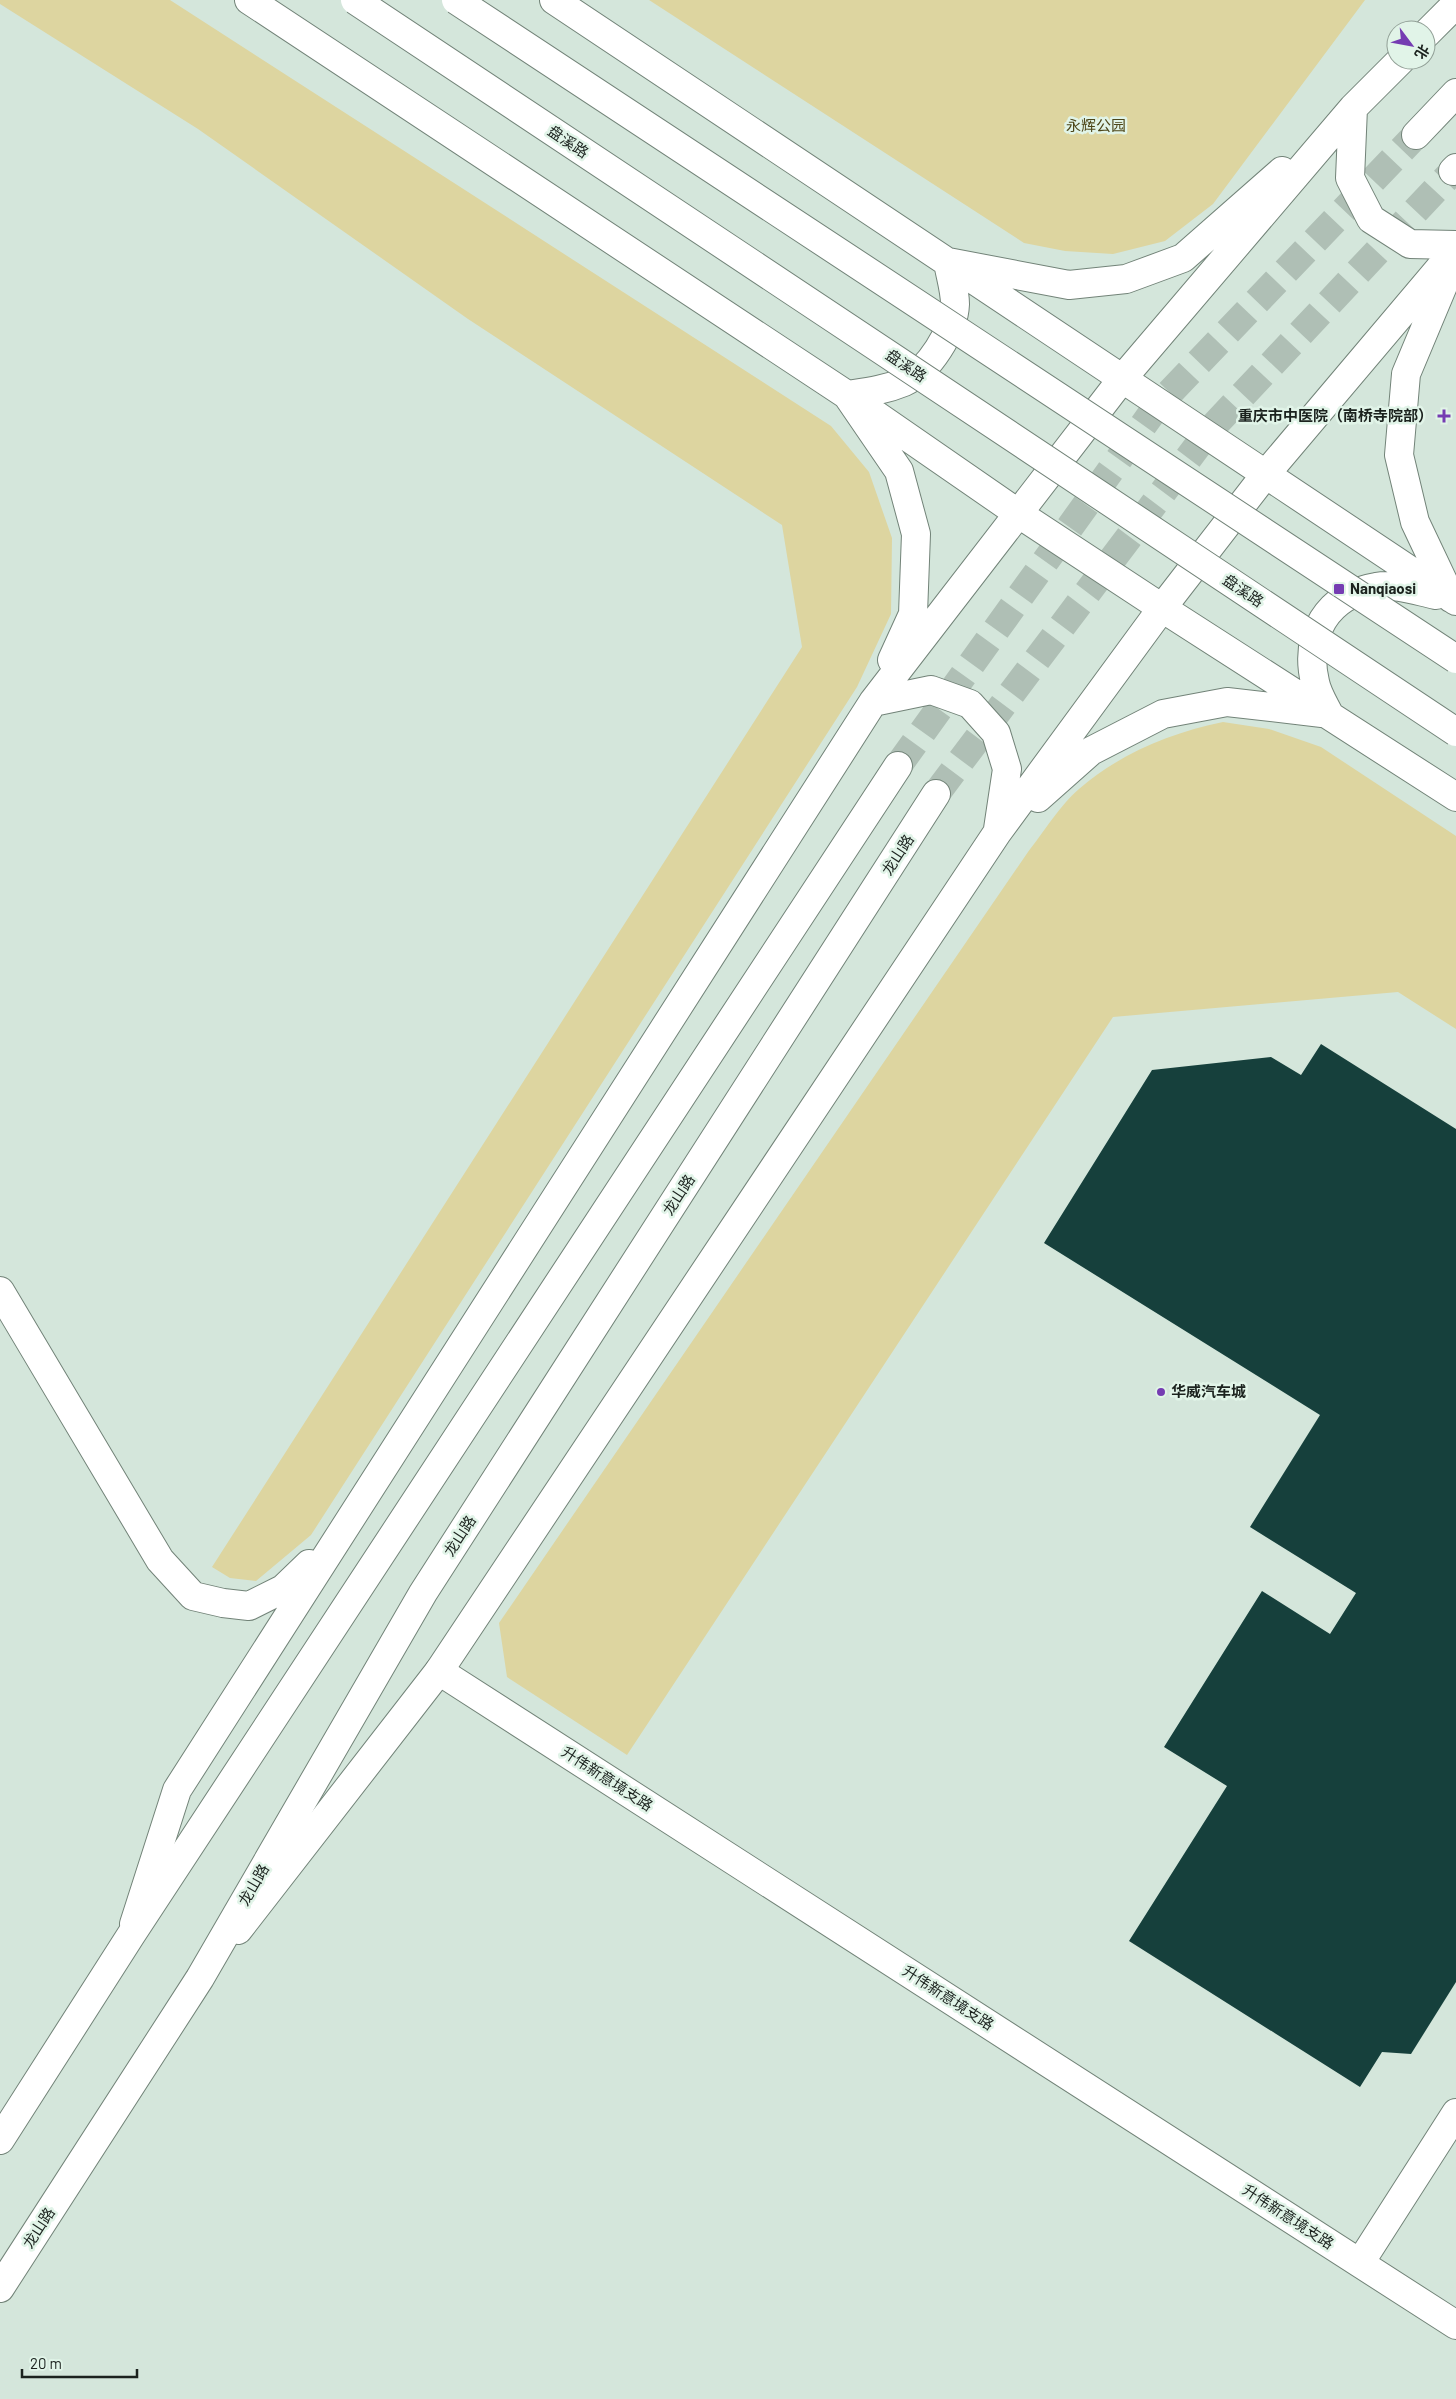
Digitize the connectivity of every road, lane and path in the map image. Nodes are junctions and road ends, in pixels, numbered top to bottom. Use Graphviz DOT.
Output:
graph roads {
  1 [pos="249,0"];
  2 [pos="355,0"];
  3 [pos="456,0"];
  4 [pos="554,0"];
  5 [pos="1456,4"];
  6 [pos="1436,24"];
  7 [pos="1391,70"];
  8 [pos="1456,93"];
  9 [pos="1353,108"];
  10 [pos="1416,135"];
  11 [pos="1456,247"];
  12 [pos="1456,253"];
  13 [pos="948,262"];
  14 [pos="1122,380"];
  15 [pos="847,395"];
  16 [pos="1265,474"];
  17 [pos="1019,514"];
  18 [pos="1454,600"];
  19 [pos="1162,608"];
  20 [pos="1456,659"];
  21 [pos="873,702"];
  22 [pos="1329,714"];
  23 [pos="1456,732"];
  24 [pos="898,766"];
  25 [pos="936,794"];
  26 [pos="1456,797"];
  27 [pos="997,833"];
  28 [pos="0,1291"];
  29 [pos="338,1538"];
  30 [pos="439,1671"];
  31 [pos="131,1935"];
  32 [pos="200,1978"];
  33 [pos="1456,2114"];
  34 [pos="0,2140"];
  35 [pos="1360,2263"];
  36 [pos="0,2288"];
  37 [pos="1456,2325"];
  1 -- 15 [label="street"];
  2 -- 23 [label="street, 盘溪路, bridge"];
  3 -- 20 [label="street, bridge"];
  4 -- 13 [label="street"];
  5 -- 6 [label="street"];
  7 -- 9 [label="street"];
  8 -- 10 [label="street"];
  9 -- 11 [label="street"];
  9 -- 13 [label="street"];
  9 -- 14 [label="street"];
  11 -- 16 [label="street"];
  12 -- 18 [label="street"];
  13 -- 14 [label="street"];
  13 -- 15 [label="street"];
  14 -- 16 [label="street"];
  14 -- 17 [label="street"];
  15 -- 17 [label="street"];
  15 -- 21 [label="street"];
  16 -- 18 [label="street"];
  16 -- 19 [label="street"];
  17 -- 19 [label="street"];
  17 -- 21 [label="street"];
  18 -- 22 [label="street"];
  19 -- 22 [label="street"];
  19 -- 27 [label="street"];
  21 -- 27 [label="street"];
  21 -- 29 [label="street"];
  22 -- 26 [label="street"];
  22 -- 27 [label="street"];
  24 -- 31 [label="street"];
  25 -- 32 [label="street, 龙山路"];
  27 -- 30 [label="street"];
  28 -- 29 [label="street"];
  29 -- 31 [label="street"];
  30 -- 32 [label="street"];
  30 -- 35 [label="street, 升伟新意境支路"];
  31 -- 34 [label="street"];
  32 -- 36 [label="street, 龙山路"];
  33 -- 35 [label="street"];
  35 -- 37 [label="street, 升伟新意境支路"];
}
